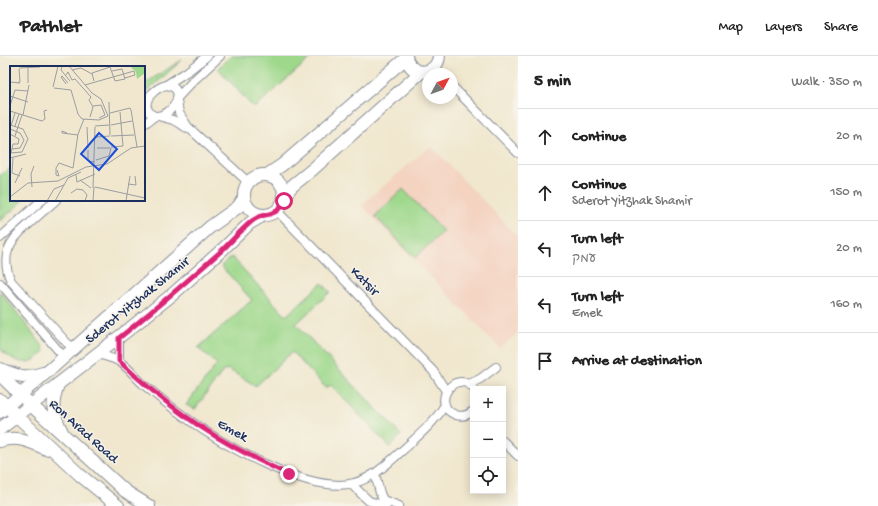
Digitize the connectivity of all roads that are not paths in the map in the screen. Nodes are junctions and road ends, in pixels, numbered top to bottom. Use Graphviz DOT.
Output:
graph roads {
  1 [pos="207,56"];
  2 [pos="220,56"];
  3 [pos="439,56"];
  4 [pos="406,57"];
  5 [pos="437,68"];
  6 [pos="421,72"];
  7 [pos="166,86"];
  8 [pos="458,92"];
  9 [pos="177,100"];
  10 [pos="146,104"];
  11 [pos="157,116"];
  12 [pos="145,123"];
  13 [pos="192,132"];
  14 [pos="518,153"];
  15 [pos="267,175"];
  16 [pos="248,182"];
  17 [pos="285,195"];
  18 [pos="244,198"];
  19 [pos="41,201"];
  20 [pos="55,201"];
  21 [pos="277,211"];
  22 [pos="262,216"];
  23 [pos="0,238"];
  24 [pos="0,283"];
  25 [pos="119,338"];
  26 [pos="74,348"];
  27 [pos="97,354"];
  28 [pos="64,357"];
  29 [pos="119,361"];
  30 [pos="53,367"];
  31 [pos="496,367"];
  32 [pos="0,369"];
  33 [pos="433,371"];
  34 [pos="488,374"];
  35 [pos="0,375"];
  36 [pos="455,383"];
  37 [pos="58,384"];
  38 [pos="470,386"];
  39 [pos="472,386"];
  40 [pos="481,386"];
  41 [pos="446,391"];
  42 [pos="20,395"];
  43 [pos="30,405"];
  44 [pos="445,405"];
  45 [pos="2,406"];
  46 [pos="453,414"];
  47 [pos="470,414"];
  48 [pos="16,416"];
  49 [pos="428,427"];
  50 [pos="0,429"];
  51 [pos="65,436"];
  52 [pos="0,440"];
  53 [pos="506,444"];
  54 [pos="57,454"];
  55 [pos="518,456"];
  56 [pos="375,474"];
  57 [pos="351,484"];
  58 [pos="118,506"];
  59 [pos="149,506"];
  60 [pos="386,506"];
  61 [pos="399,506"];
  1 -- 7 [label="street"];
  2 -- 9 [label="street"];
  3 -- 5 [label="street"];
  4 -- 6 [label="street"];
  4 -- 15 [label="street"];
  6 -- 17 [label="street"];
  7 -- 9 [label="street"];
  7 -- 10 [label="street"];
  8 -- 14 [label="street"];
  9 -- 11 [label="street"];
  9 -- 13 [label="street"];
  10 -- 11 [label="street"];
  11 -- 12 [label="street"];
  11 -- 13 [label="street"];
  13 -- 16 [label="street"];
  15 -- 16 [label="street"];
  15 -- 17 [label="street"];
  16 -- 18 [label="street"];
  17 -- 21 [label="street"];
  18 -- 22 [label="street"];
  18 -- 26 [label="street, Sderot Yitzhak Shamir"];
  19 -- 23 [label="street"];
  20 -- 26 [label="street"];
  21 -- 22 [label="street"];
  21 -- 33 [label="street, Katsir"];
  22 -- 25 [label="street, Sderot Yitzhak Shamir"];
  24 -- 28 [label="street"];
  25 -- 27 [label="street, Sderot Yitzhak Shamir"];
  25 -- 29 [label="street"];
  26 -- 28 [label="street, Sderot Yitzhak Shamir"];
  27 -- 29 [label="street"];
  27 -- 37 [label="street, Sderot Yitzhak Shamir"];
  28 -- 30 [label="street, Sderot Yitzhak Shamir"];
  29 -- 57 [label="street, Emek"];
  30 -- 32 [label="street"];
  30 -- 42 [label="street, Sderot Yitzhak Shamir"];
  31 -- 34 [label="street"];
  33 -- 36 [label="street, Katsir"];
  33 -- 41 [label="street, Katsir"];
  34 -- 39 [label="street"];
  34 -- 40 [label="street"];
  35 -- 42 [label="street, Ron Arad Road"];
  36 -- 38 [label="street"];
  36 -- 41 [label="street"];
  37 -- 43 [label="street, Sderot Yitzhak Shamir"];
  37 -- 51 [label="street"];
  41 -- 44 [label="street"];
  42 -- 43 [label="street, Ron Arad Road"];
  42 -- 45 [label="street, Sderot Yitzhak Shamir"];
  43 -- 48 [label="street, Sderot Yitzhak Shamir"];
  43 -- 51 [label="street, Ron Arad Road"];
  44 -- 46 [label="street"];
  44 -- 49 [label="street, Emek"];
  45 -- 48 [label="street"];
  46 -- 47 [label="street"];
  46 -- 49 [label="street, Emek"];
  48 -- 50 [label="street, Sderot Yitzhak Shamir"];
  48 -- 54 [label="street"];
  49 -- 56 [label="street, Emek"];
  51 -- 59 [label="street, Ron Arad Road"];
  52 -- 54 [label="street"];
  53 -- 55 [label="street"];
  54 -- 58 [label="street"];
  56 -- 57 [label="street, Emek"];
  56 -- 61 [label="street"];
  57 -- 60 [label="street"];
}
